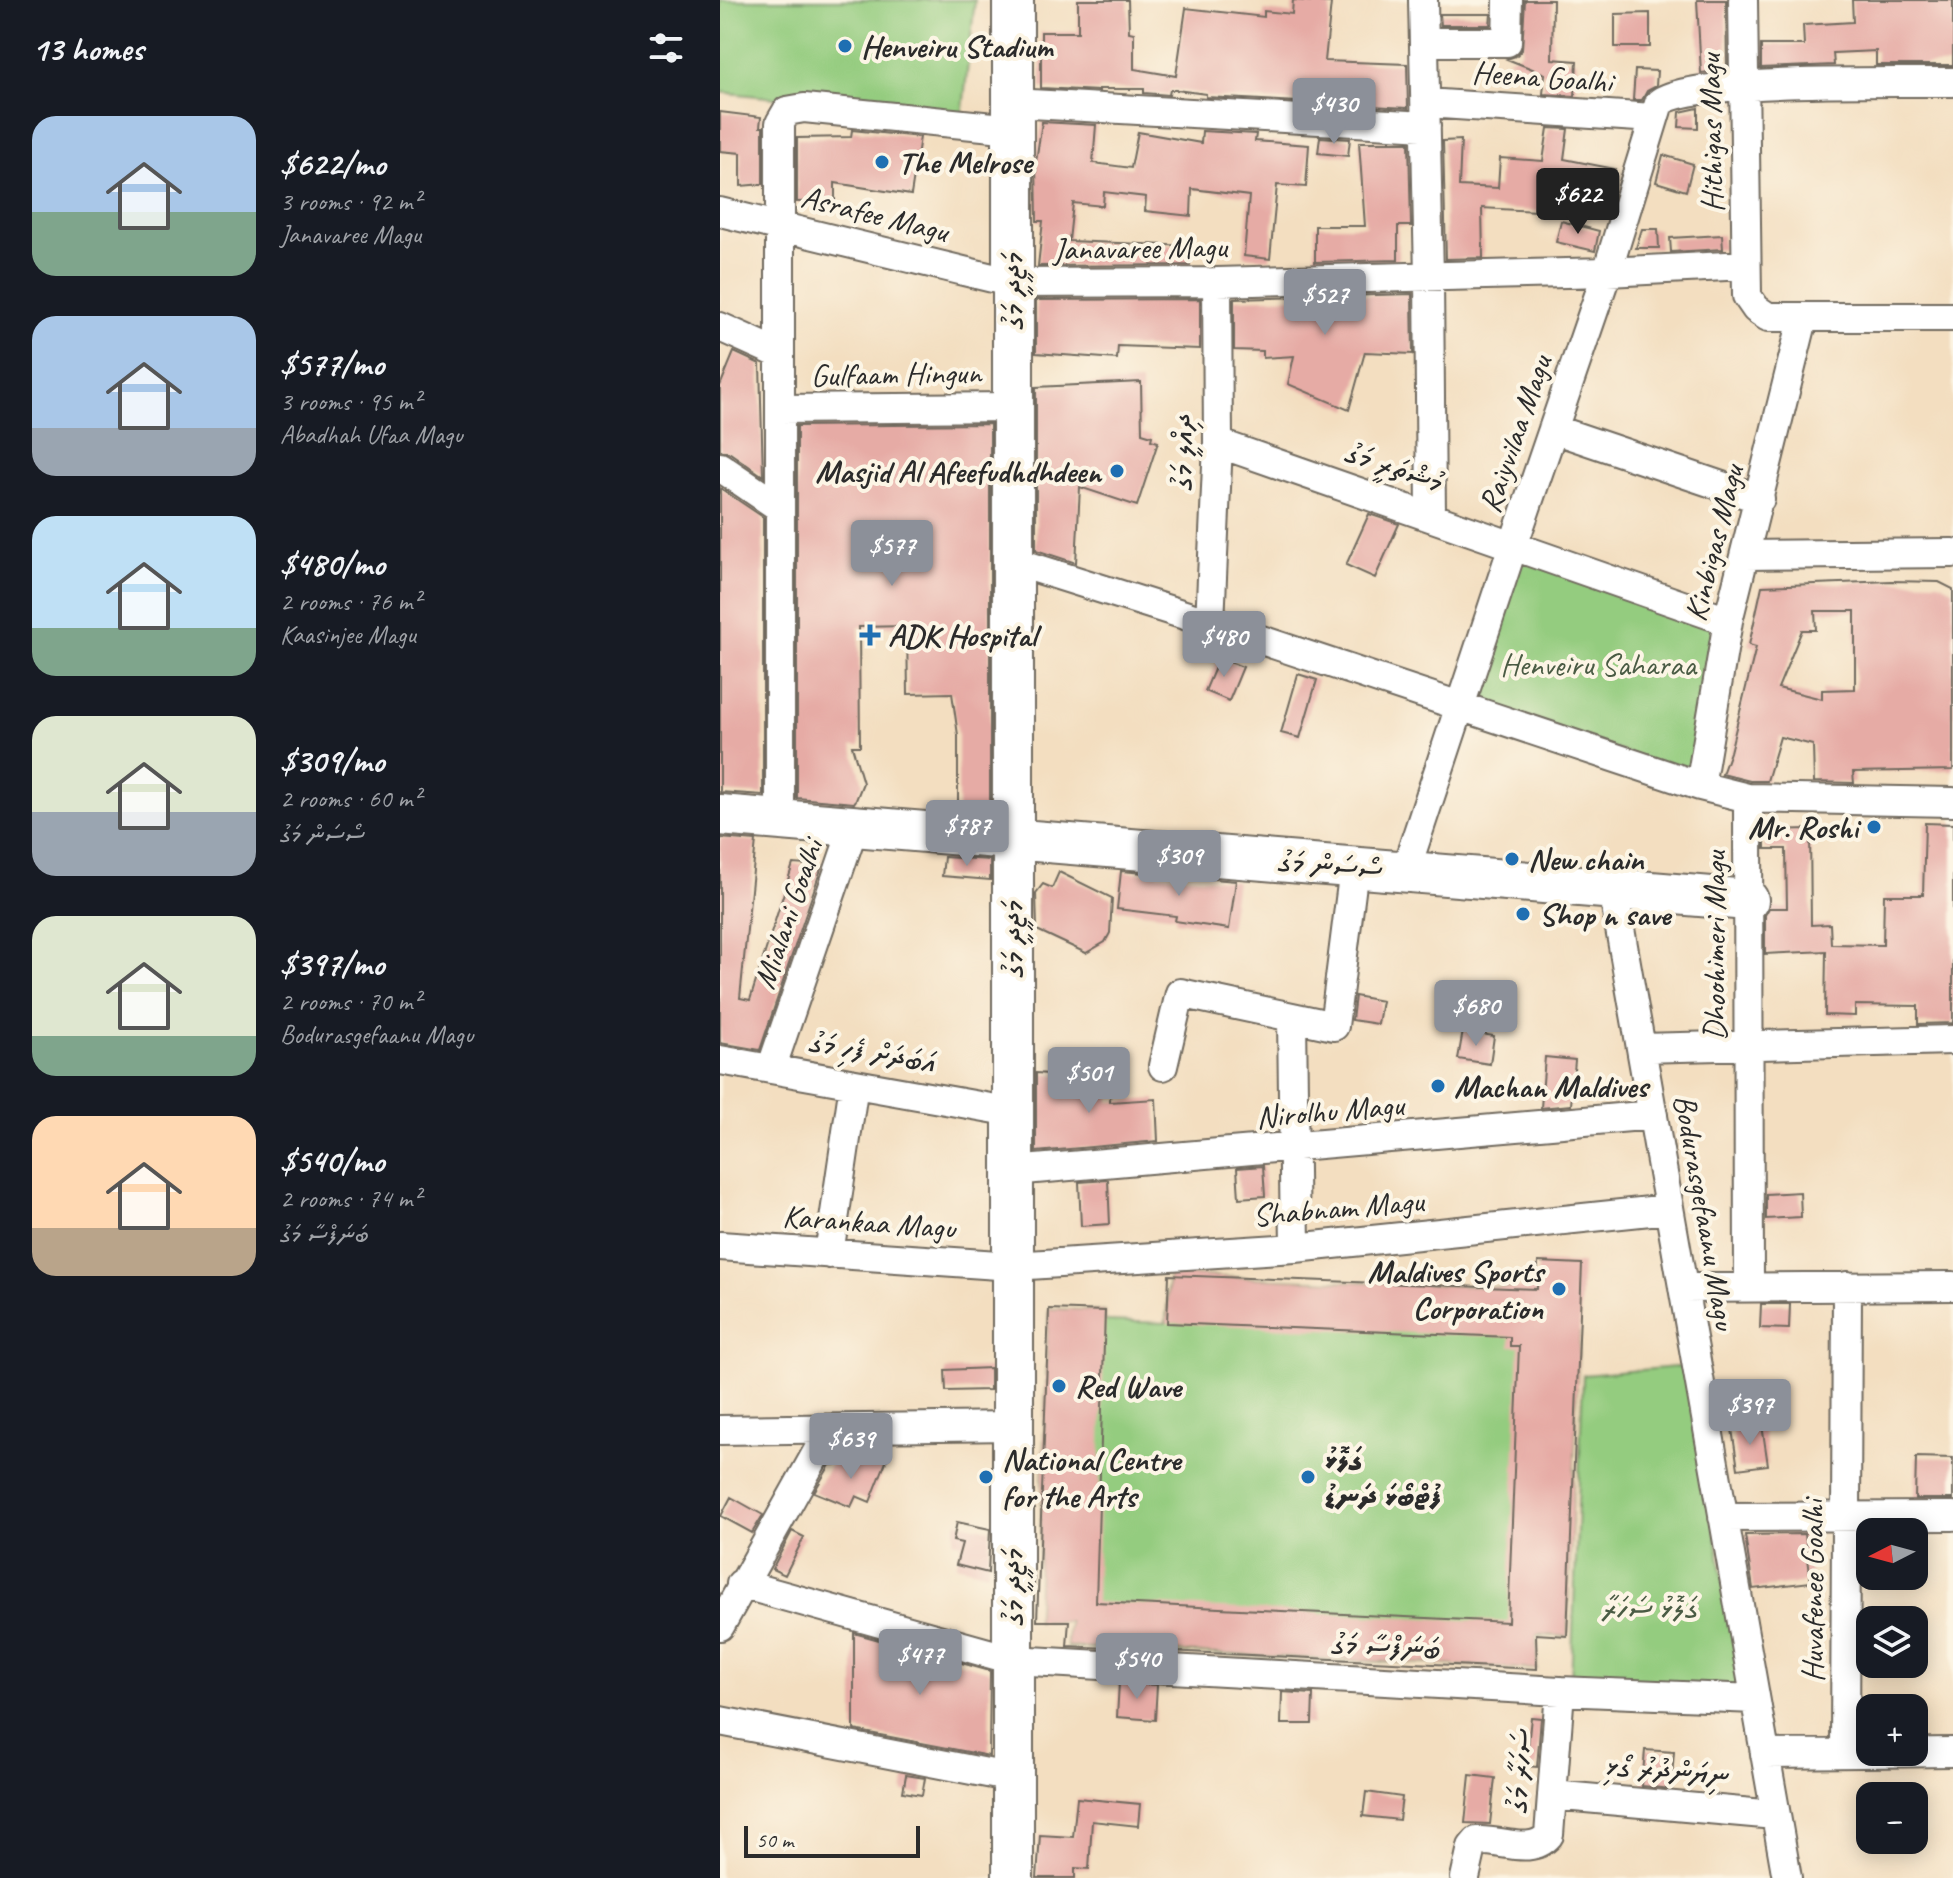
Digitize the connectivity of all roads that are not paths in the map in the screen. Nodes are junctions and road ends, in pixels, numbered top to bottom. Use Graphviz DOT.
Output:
graph roads {
  1 [pos="1013,0"];
  2 [pos="1423,0"];
  3 [pos="1508,0"];
  4 [pos="1743,0"];
  5 [pos="1424,42"];
  6 [pos="1953,82"];
  7 [pos="1745,84"];
  8 [pos="1426,115"];
  9 [pos="1013,116"];
  10 [pos="1653,118"];
  11 [pos="720,212"];
  12 [pos="780,225"];
  13 [pos="1746,265"];
  14 [pos="1607,272"];
  15 [pos="1429,276"];
  16 [pos="1217,282"];
  17 [pos="1013,283"];
  18 [pos="1953,317"];
  19 [pos="1803,319"];
  20 [pos="720,327"];
  21 [pos="780,354"];
  22 [pos="1013,407"];
  23 [pos="780,409"];
  24 [pos="1553,429"];
  25 [pos="1218,443"];
  26 [pos="720,467"];
  27 [pos="1760,499"];
  28 [pos="780,508"];
  29 [pos="1431,517"];
  30 [pos="1513,546"];
  31 [pos="1953,553"];
  32 [pos="1746,555"];
  33 [pos="1013,561"];
  34 [pos="1728,621"];
  35 [pos="1210,623"];
  36 [pos="1461,707"];
  37 [pos="1700,786"];
  38 [pos="1748,798"];
  39 [pos="1953,802"];
  40 [pos="720,815"];
  41 [pos="780,820"];
  42 [pos="854,826"];
  43 [pos="1013,839"];
  44 [pos="1354,868"];
  45 [pos="1405,872"];
  46 [pos="1613,889"];
  47 [pos="1748,900"];
  48 [pos="1292,1018"];
  49 [pos="1953,1040"];
  50 [pos="1748,1045"];
  51 [pos="1641,1048"];
  52 [pos="720,1060"];
  53 [pos="1163,1066"];
  54 [pos="771,1069"];
  55 [pos="854,1084"];
  56 [pos="1013,1112"];
  57 [pos="1653,1115"];
  58 [pos="1293,1148"];
  59 [pos="1013,1171"];
  60 [pos="1669,1209"];
  61 [pos="720,1246"];
  62 [pos="1295,1248"];
  63 [pos="829,1254"];
  64 [pos="1013,1266"];
  65 [pos="1847,1286"];
  66 [pos="1953,1286"];
  67 [pos="1749,1287"];
  68 [pos="1683,1288"];
  69 [pos="1013,1426"];
  70 [pos="830,1429"];
  71 [pos="720,1430"];
  72 [pos="1846,1516"];
  73 [pos="1953,1516"];
  74 [pos="1723,1517"];
  75 [pos="741,1584"];
  76 [pos="720,1626"];
  77 [pos="1013,1660"];
  78 [pos="1560,1691"];
  79 [pos="1755,1699"];
  80 [pos="720,1721"];
  81 [pos="1953,1752"];
  82 [pos="1845,1753"];
  83 [pos="1765,1754"];
  84 [pos="1013,1778"];
  85 [pos="1552,1795"];
  86 [pos="1775,1815"];
  87 [pos="1013,1878"];
  88 [pos="1465,1878"];
  89 [pos="1787,1878"];
  1 -- 9 [label="street, މަޖީދީ މަގު"];
  2 -- 5 [label="street"];
  3 -- 5 [label="street"];
  4 -- 7 [label="street, Hithigas Magu"];
  5 -- 8 [label="street"];
  6 -- 7 [label="street"];
  7 -- 10 [label="street"];
  7 -- 13 [label="street, Hithigas Magu"];
  8 -- 9 [label="street, Heena Goalhi"];
  8 -- 10 [label="street, Heena Goalhi"];
  8 -- 15 [label="street"];
  9 -- 12 [label="street, Heena Goalhi"];
  9 -- 17 [label="street, މަޖީދީ މަގު"];
  10 -- 14 [label="street, Raiyvilaa Magu"];
  11 -- 12 [label="street, Asrafee Magu"];
  12 -- 17 [label="street, Asrafee Magu"];
  12 -- 21 [label="street"];
  13 -- 14 [label="street, Janavaree Magu"];
  13 -- 19 [label="street, Hithigas Magu"];
  14 -- 15 [label="street, Janavaree Magu"];
  14 -- 24 [label="street, Raiyvilaa Magu"];
  15 -- 16 [label="street, Janavaree Magu"];
  15 -- 29 [label="street"];
  16 -- 17 [label="street, Janavaree Magu"];
  16 -- 25 [label="street, ދިއްލީ މަގު"];
  17 -- 22 [label="street, މަޖީދީ މަގު"];
  18 -- 19 [label="street"];
  19 -- 27 [label="street, Kinbigas Magu"];
  20 -- 21 [label="street"];
  21 -- 23 [label="street"];
  22 -- 23 [label="street, Gulfaam Hingun"];
  22 -- 33 [label="street, މަޖީދީ މަގު"];
  23 -- 28 [label="street"];
  24 -- 27 [label="street"];
  24 -- 30 [label="street, Raiyvilaa Magu"];
  25 -- 29 [label="street, މުޝްތަރީ މަގު"];
  25 -- 35 [label="street, ދިއްލީ މަގު"];
  26 -- 28 [label="street"];
  27 -- 32 [label="street, Kinbigas Magu"];
  28 -- 41 [label="street"];
  29 -- 30 [label="street, މުޝްތަރީ މަގު"];
  30 -- 34 [label="street, މުޝްތަރީ މަގު"];
  30 -- 36 [label="street, Raiyvilaa Magu"];
  31 -- 32 [label="street"];
  32 -- 34 [label="street, Kinbigas Magu"];
  33 -- 35 [label="street"];
  33 -- 43 [label="street, މަޖީދީ މަގު"];
  34 -- 37 [label="street, Kinbigas Magu"];
  35 -- 36 [label="street"];
  36 -- 37 [label="street"];
  36 -- 45 [label="street, Raiyvilaa Magu"];
  37 -- 38 [label="street"];
  38 -- 39 [label="street"];
  38 -- 47 [label="street, Dhoohimeri Magu"];
  40 -- 41 [label="street, ސޯސަން މަގު"];
  41 -- 42 [label="street, ސޯސަން މަގު"];
  42 -- 43 [label="street, ސޯސަން މަގު"];
  42 -- 54 [label="street, Mialani Goalhi"];
  43 -- 44 [label="street, ސޯސަން މަގު"];
  43 -- 56 [label="street, މަޖީދީ މަގު"];
  44 -- 45 [label="street, ސޯސަން މަގު"];
  44 -- 48 [label="street"];
  45 -- 46 [label="street, ސޯސަން މަގު"];
  46 -- 47 [label="street, ސޯސަން މަގު"];
  46 -- 51 [label="street, Bodurasgefaanu Magu"];
  47 -- 50 [label="street, Dhoohimeri Magu"];
  48 -- 53 [label="street"];
  48 -- 58 [label="street"];
  49 -- 50 [label="street"];
  50 -- 51 [label="street"];
  50 -- 67 [label="street, Dhoohimeri Magu"];
  51 -- 57 [label="street, Bodurasgefaanu Magu"];
  52 -- 54 [label="street, އަބަދަށް ފެހި މަގު"];
  54 -- 55 [label="street, އަބަދަށް ފެހި މަގު"];
  55 -- 56 [label="street, އަބަދަށް ފެހި މަގު"];
  55 -- 63 [label="street"];
  56 -- 59 [label="street, މަޖީދީ މަގު"];
  57 -- 58 [label="street, Nirolhu Magu"];
  57 -- 60 [label="street, Bodurasgefaanu Magu"];
  58 -- 59 [label="street, Nirolhu Magu"];
  58 -- 62 [label="street"];
  59 -- 64 [label="street, މަޖީދީ މަގު"];
  60 -- 62 [label="street, Shabnam Magu"];
  60 -- 68 [label="street, Bodurasgefaanu Magu"];
  61 -- 63 [label="street, Karankaa Magu"];
  62 -- 64 [label="street, Shabnam Magu"];
  63 -- 64 [label="street, Karankaa Magu"];
  64 -- 69 [label="street, މަޖީދީ މަގު"];
  65 -- 66 [label="street"];
  65 -- 67 [label="street"];
  65 -- 72 [label="street, Huvafenee Goalhi"];
  67 -- 68 [label="street"];
  68 -- 74 [label="street, Bodurasgefaanu Magu"];
  69 -- 70 [label="street"];
  69 -- 77 [label="street, މަޖީދީ މަގު"];
  70 -- 71 [label="street"];
  70 -- 75 [label="street"];
  72 -- 73 [label="street"];
  72 -- 74 [label="street"];
  72 -- 82 [label="street, Huvafenee Goalhi"];
  74 -- 79 [label="street, Bodurasgefaanu Magu"];
  75 -- 76 [label="street"];
  75 -- 77 [label="street, ބަނަފްސާ މަގު"];
  77 -- 78 [label="street, ބަނަފްސާ މަގު"];
  77 -- 84 [label="street, މަޖީދީ މަގު"];
  78 -- 79 [label="street, ބަނަފްސާ މަގު"];
  78 -- 85 [label="street, ސަހަރާ މަގު"];
  79 -- 83 [label="street, Bodurasgefaanu Magu"];
  80 -- 84 [label="street"];
  81 -- 82 [label="street"];
  82 -- 83 [label="street"];
  83 -- 86 [label="street, Bodurasgefaanu Magu"];
  84 -- 87 [label="street, މަޖީދީ މަގު"];
  85 -- 86 [label="street, ނިޔަންދުރު ގޯޅި"];
  85 -- 88 [label="street, ސަހަރާ މަގު"];
  86 -- 89 [label="street, Bodurasgefaanu Magu"];
}
